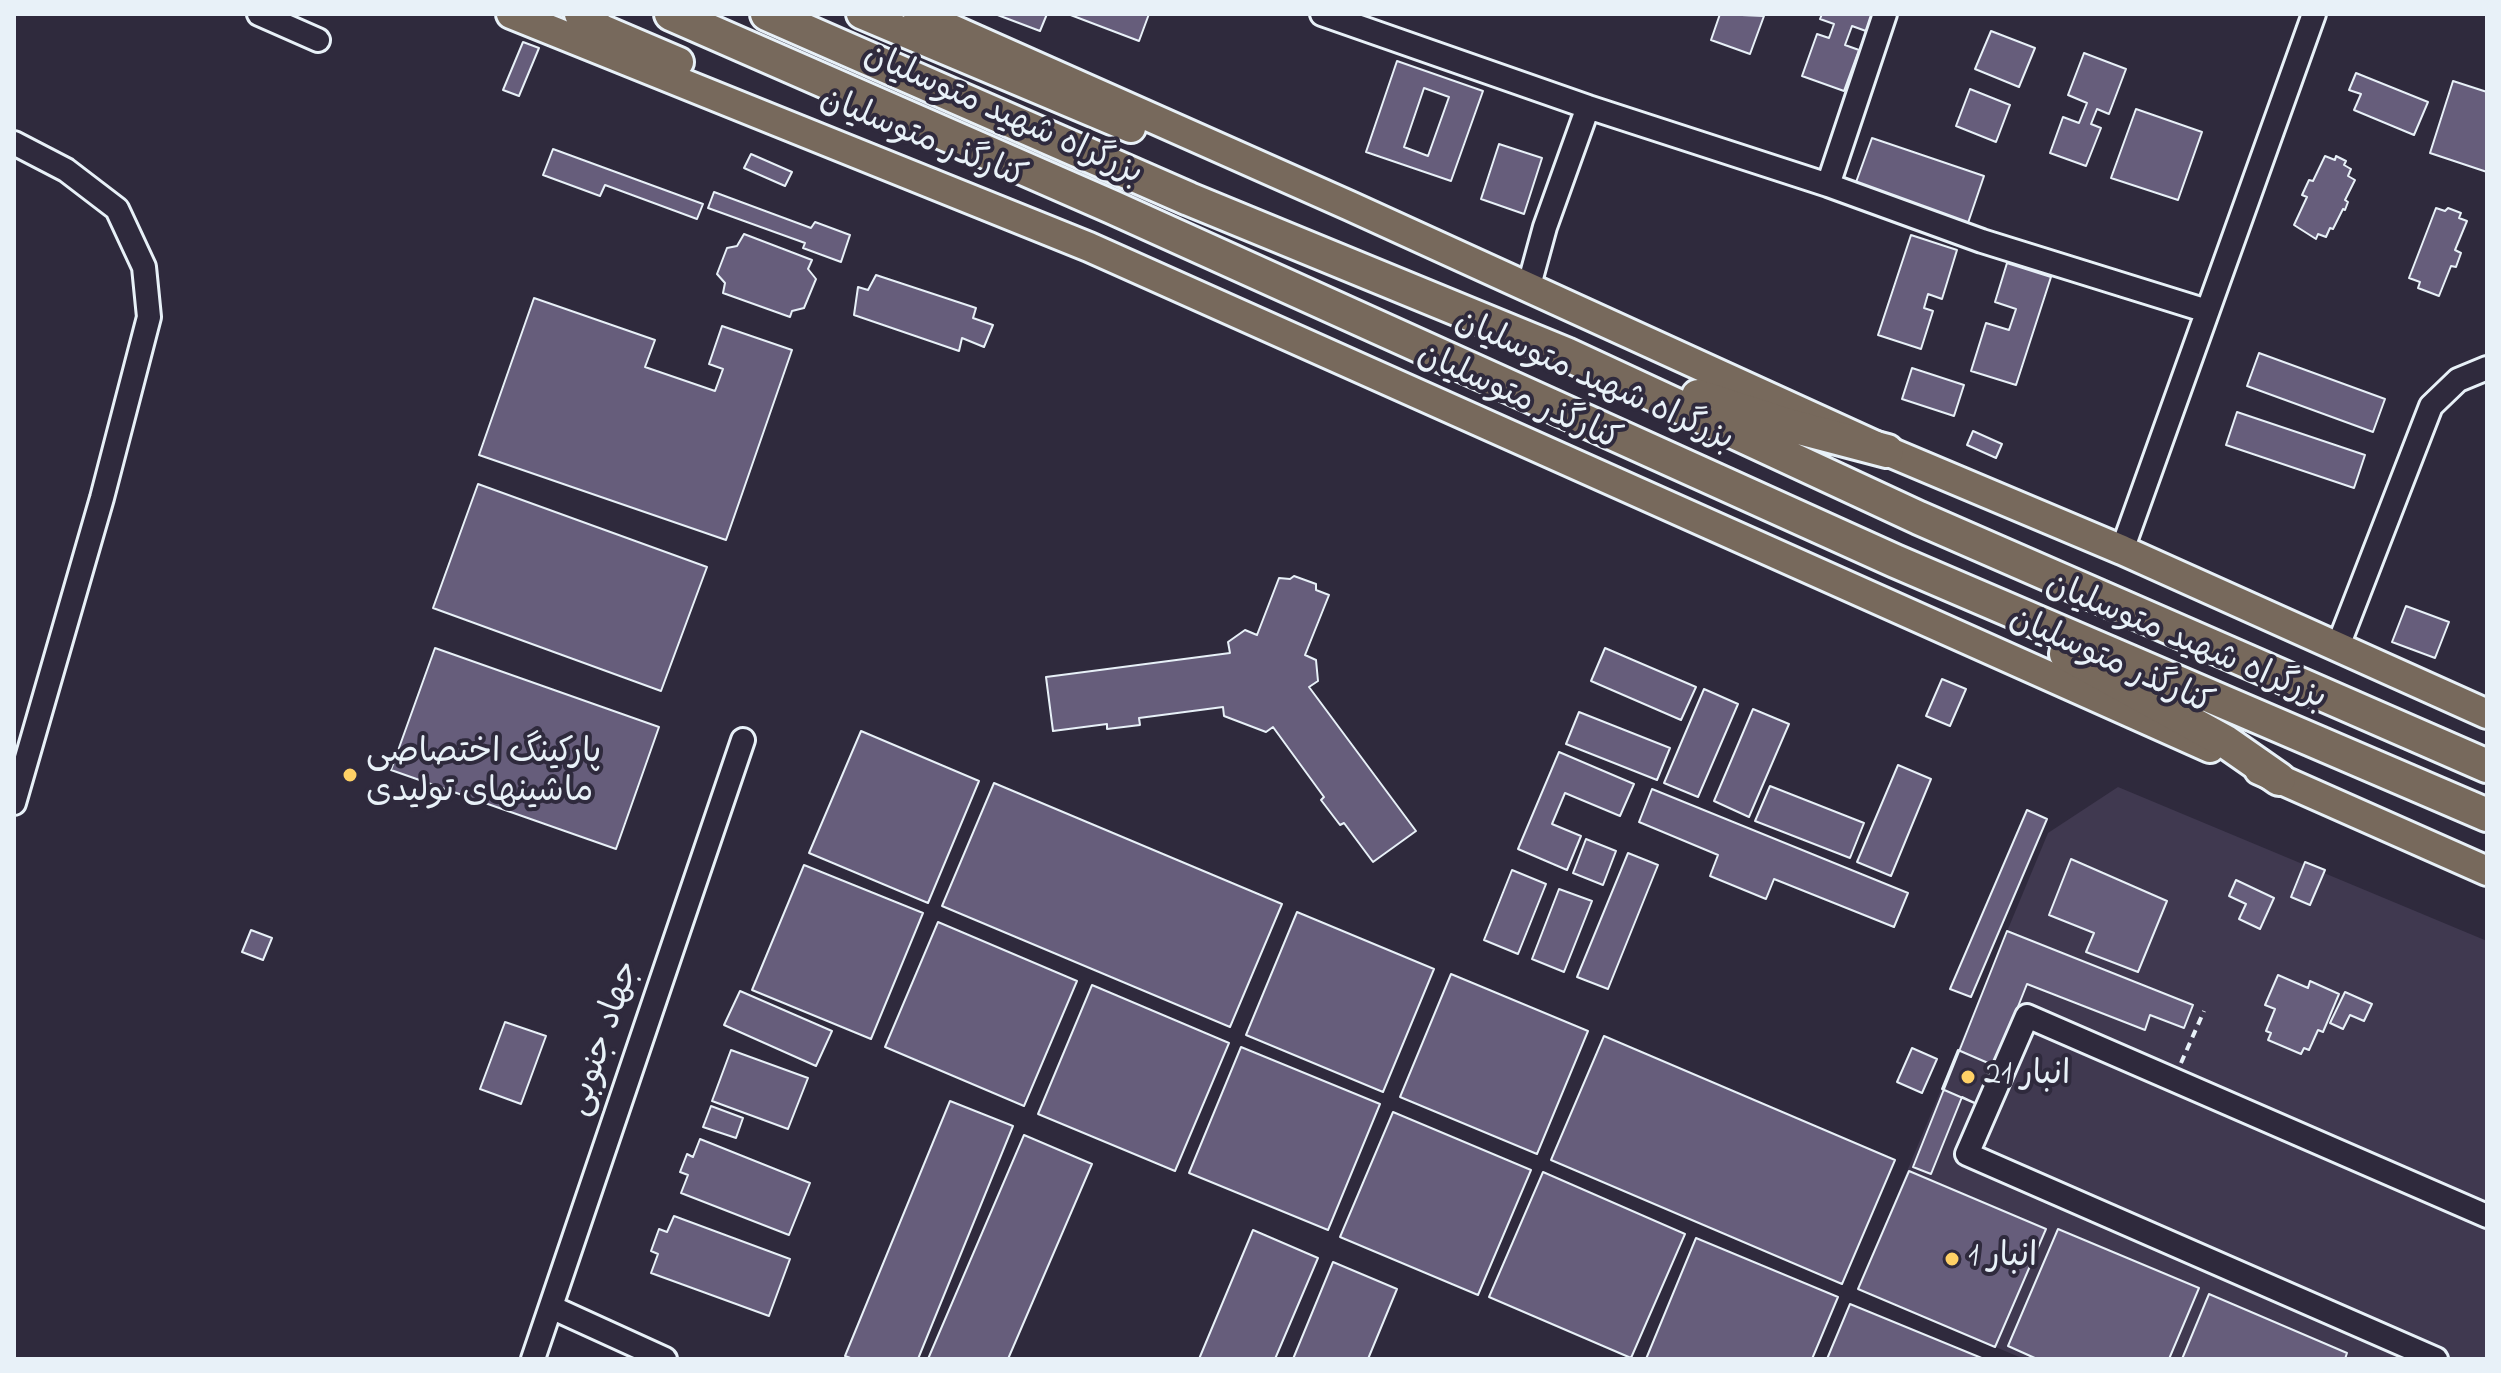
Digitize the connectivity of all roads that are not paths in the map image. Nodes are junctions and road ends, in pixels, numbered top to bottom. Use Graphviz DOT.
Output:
graph roads {
  1 [pos="259,14"];
  2 [pos="511,14"];
  3 [pos="579,14"];
  4 [pos="671,14"];
  5 [pos="767,14"];
  6 [pos="861,14"];
  7 [pos="918,14"];
  8 [pos="1322,14"];
  9 [pos="1885,14"];
  10 [pos="2314,14"];
  11 [pos="318,40"];
  12 [pos="1588,107"];
  13 [pos="14,143"];
  14 [pos="1828,185"];
  15 [pos="1350,206"];
  16 [pos="1066,237"];
  17 [pos="1528,289"];
  18 [pos="2207,311"];
  19 [pos="1566,354"];
  20 [pos="2487,368"];
  21 [pos="1887,451"];
  22 [pos="2122,550"];
  23 [pos="1895,561"];
  24 [pos="2338,646"];
  25 [pos="2487,714"];
  26 [pos="743,740"];
  27 [pos="2487,766"];
  28 [pos="2279,779"];
  29 [pos="14,803"];
  30 [pos="2487,815"];
  31 [pos="2487,871"];
  32 [pos="2487,1216"];
  33 [pos="551,1307"];
  34 [pos="533,1359"];
  35 [pos="665,1359"];
  36 [pos="2436,1359"];
  1 -- 11 [label="street"];
  2 -- 16 [label="main road, کنارگذر متوسلیان"];
  3 -- 16 [label="main road"];
  4 -- 23 [label="highway, بزرگراه شهید متوسلیان"];
  5 -- 19 [label="highway, بزرگراه شهید متوسلیان"];
  6 -- 15 [label="main road"];
  7 -- 15 [label="main road"];
  8 -- 12 [label="street"];
  9 -- 14 [label="street"];
  10 -- 18 [label="street"];
  12 -- 14 [label="street"];
  12 -- 17 [label="street"];
  13 -- 29 [label="street"];
  14 -- 18 [label="street"];
  15 -- 17 [label="main road"];
  16 -- 28 [label="main road, کنارگذر متوسلیان"];
  17 -- 21 [label="main road"];
  18 -- 22 [label="street"];
  19 -- 21 [label="highway"];
  19 -- 27 [label="highway, بزرگراه شهید متوسلیان"];
  20 -- 24 [label="street"];
  21 -- 22 [label="main road"];
  22 -- 24 [label="main road"];
  23 -- 28 [label="highway"];
  23 -- 30 [label="highway, بزرگراه شهید متوسلیان"];
  24 -- 25 [label="main road"];
  26 -- 33 [label="street, جهاد جنوبی"];
  28 -- 31 [label="main road, کنارگذر متوسلیان"];
  32 -- 36 [label="street"];
  33 -- 34 [label="street, جهاد جنوبی"];
  33 -- 35 [label="street"];
}
